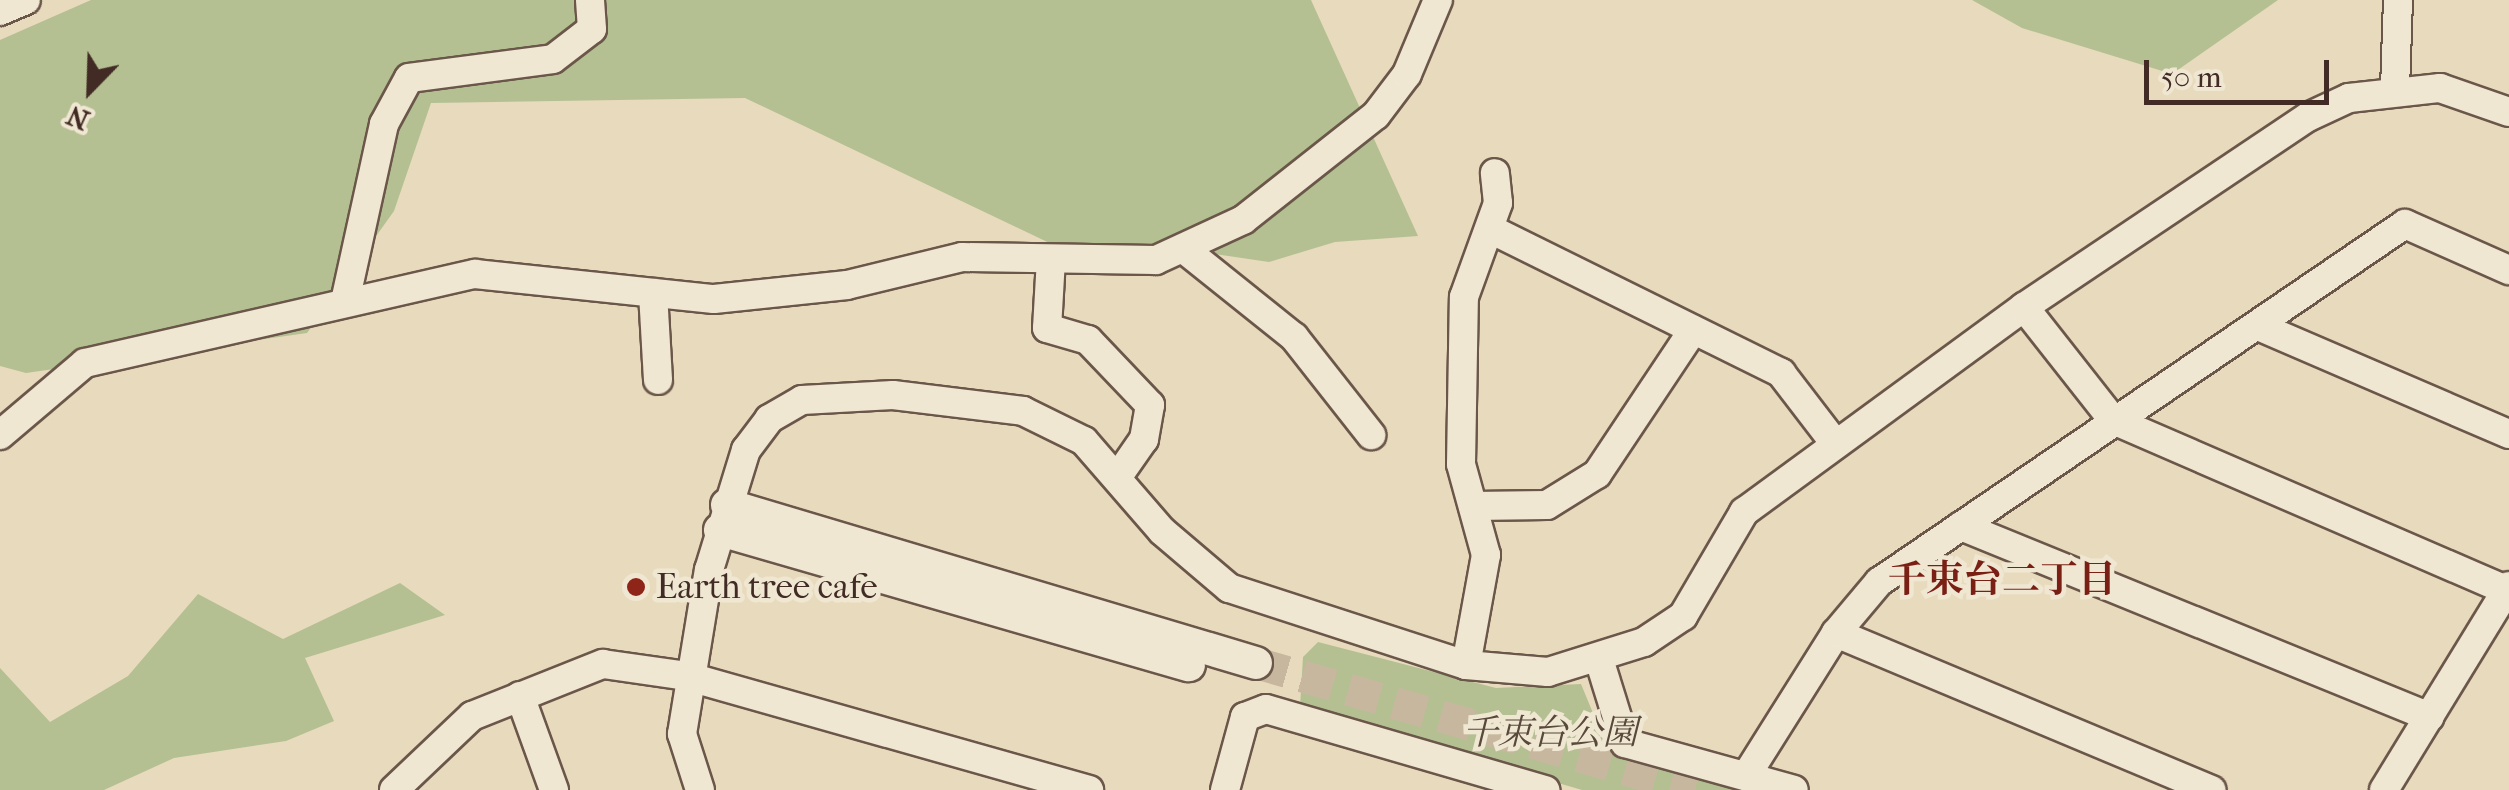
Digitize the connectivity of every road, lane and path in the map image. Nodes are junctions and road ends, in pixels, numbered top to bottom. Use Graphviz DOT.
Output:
graph roads {
  1 [pos="26,0"];
  2 [pos="590,0"];
  3 [pos="1438,0"];
  4 [pos="2398,0"];
  5 [pos="0,11"];
  6 [pos="2395,90"];
  7 [pos="2509,112"];
  8 [pos="1495,173"];
  9 [pos="1490,229"];
  10 [pos="1184,249"];
  11 [pos="1051,259"];
  12 [pos="2509,270"];
  13 [pos="652,293"];
  14 [pos="346,296"];
  15 [pos="2024,306"];
  16 [pos="2258,326"];
  17 [pos="1692,330"];
  18 [pos="658,380"];
  19 [pos="2113,420"];
  20 [pos="2509,434"];
  21 [pos="0,435"];
  22 [pos="1370,435"];
  23 [pos="1834,442"];
  24 [pos="1119,475"];
  25 [pos="1473,506"];
  26 [pos="723,518"];
  27 [pos="1962,526"];
  28 [pos="2508,589"];
  29 [pos="1836,632"];
  30 [pos="1599,659"];
  31 [pos="1466,665"];
  32 [pos="1254,672"];
  33 [pos="686,676"];
  34 [pos="520,696"];
  35 [pos="2430,717"];
  36 [pos="1746,776"];
  37 [pos="394,790"];
  38 [pos="554,790"];
  39 [pos="700,790"];
  40 [pos="1088,790"];
  41 [pos="1225,790"];
  42 [pos="1545,790"];
  43 [pos="1794,790"];
  44 [pos="2212,790"];
  45 [pos="2384,790"];
  1 -- 5 [label="street"];
  2 -- 14 [label="street"];
  3 -- 10 [label="street"];
  4 -- 6 [label="street"];
  6 -- 7 [label="street"];
  6 -- 15 [label="street"];
  8 -- 9 [label="street"];
  9 -- 17 [label="street"];
  9 -- 25 [label="street"];
  10 -- 11 [label="street"];
  10 -- 22 [label="street"];
  11 -- 13 [label="street"];
  11 -- 24 [label="street"];
  12 -- 16 [label="street"];
  13 -- 14 [label="street"];
  13 -- 18 [label="street"];
  14 -- 21 [label="street"];
  15 -- 19 [label="street"];
  15 -- 23 [label="street"];
  16 -- 19 [label="street"];
  16 -- 20 [label="street"];
  17 -- 23 [label="street"];
  17 -- 25 [label="street"];
  19 -- 27 [label="street"];
  19 -- 28 [label="street"];
  23 -- 30 [label="street"];
  24 -- 26 [label="street"];
  24 -- 31 [label="street"];
  25 -- 31 [label="street"];
  26 -- 32 [label="street"];
  26 -- 33 [label="street"];
  27 -- 29 [label="street"];
  27 -- 35 [label="street"];
  28 -- 35 [label="street"];
  29 -- 36 [label="street"];
  29 -- 44 [label="street"];
  30 -- 31 [label="street"];
  30 -- 36 [label="street"];
  33 -- 34 [label="street"];
  33 -- 39 [label="street"];
  33 -- 40 [label="street"];
  34 -- 37 [label="street"];
  34 -- 38 [label="street"];
  35 -- 45 [label="street"];
  36 -- 43 [label="street"];
  41 -- 42 [label="street"];
}
